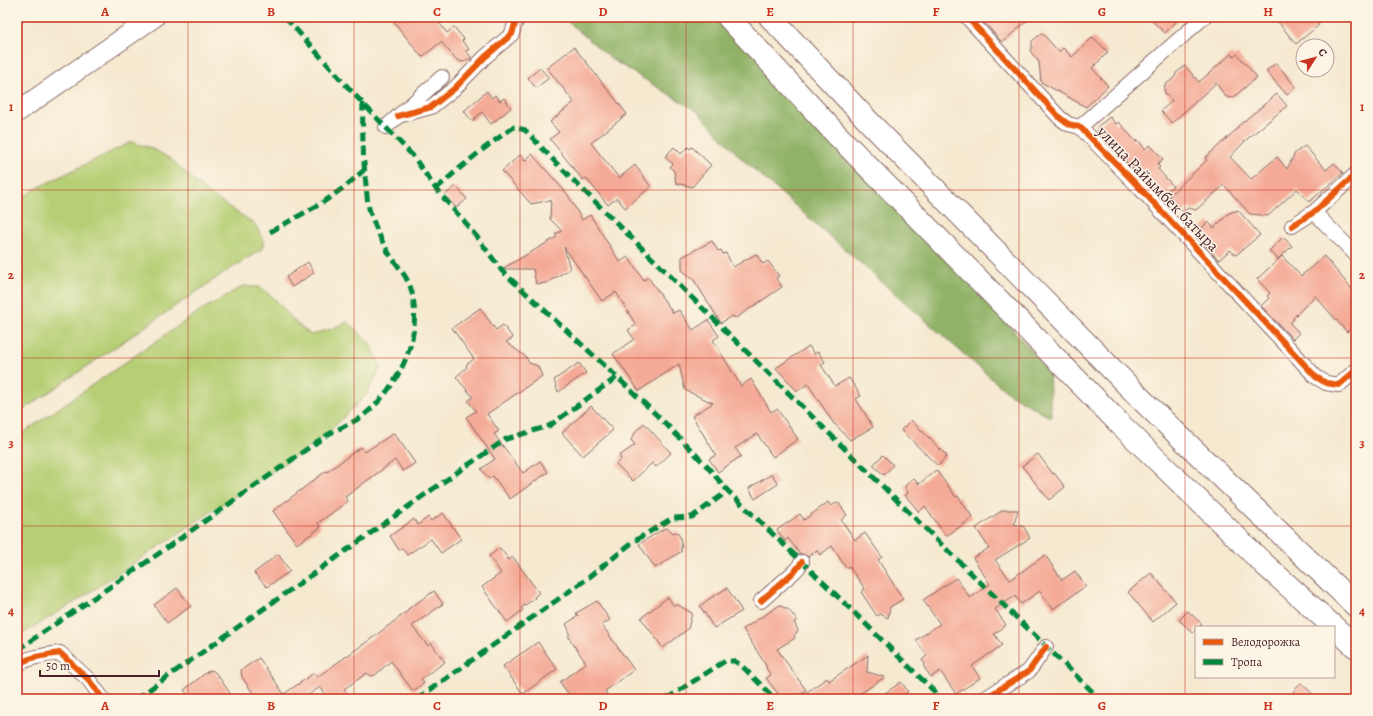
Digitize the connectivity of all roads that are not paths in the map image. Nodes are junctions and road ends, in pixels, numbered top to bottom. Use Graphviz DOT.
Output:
graph roads {
  1 [pos="154,17"];
  2 [pos="517,17"];
  3 [pos="728,17"];
  4 [pos="770,17"];
  5 [pos="967,17"];
  6 [pos="1204,17"];
  7 [pos="442,77"];
  8 [pos="17,112"];
  9 [pos="398,116"];
  10 [pos="386,127"];
  11 [pos="1080,127"];
  12 [pos="1356,174"];
  13 [pos="1314,212"];
  14 [pos="1292,226"];
  15 [pos="1356,255"];
  16 [pos="1356,370"];
  17 [pos="802,562"];
  18 [pos="761,601"];
  19 [pos="1356,606"];
  20 [pos="1333,626"];
  21 [pos="1335,628"];
  22 [pos="1046,647"];
  23 [pos="1356,647"];
  24 [pos="17,665"];
  25 [pos="103,699"];
  26 [pos="984,699"];
  1 -- 8 [label="main road"];
  2 -- 9 [label="street"];
  3 -- 20 [label="highway"];
  4 -- 19 [label="highway"];
  5 -- 11 [label="street, улица Райымбек батыра"];
  6 -- 11 [label="street"];
  7 -- 9 [label="street"];
  9 -- 10 [label="street"];
  11 -- 16 [label="street, улица Райымбек батыра"];
  12 -- 13 [label="street"];
  13 -- 14 [label="street"];
  13 -- 15 [label="street"];
  17 -- 18 [label="street"];
  21 -- 23 [label="highway"];
  22 -- 26 [label="street"];
  24 -- 25 [label="street"];
}
